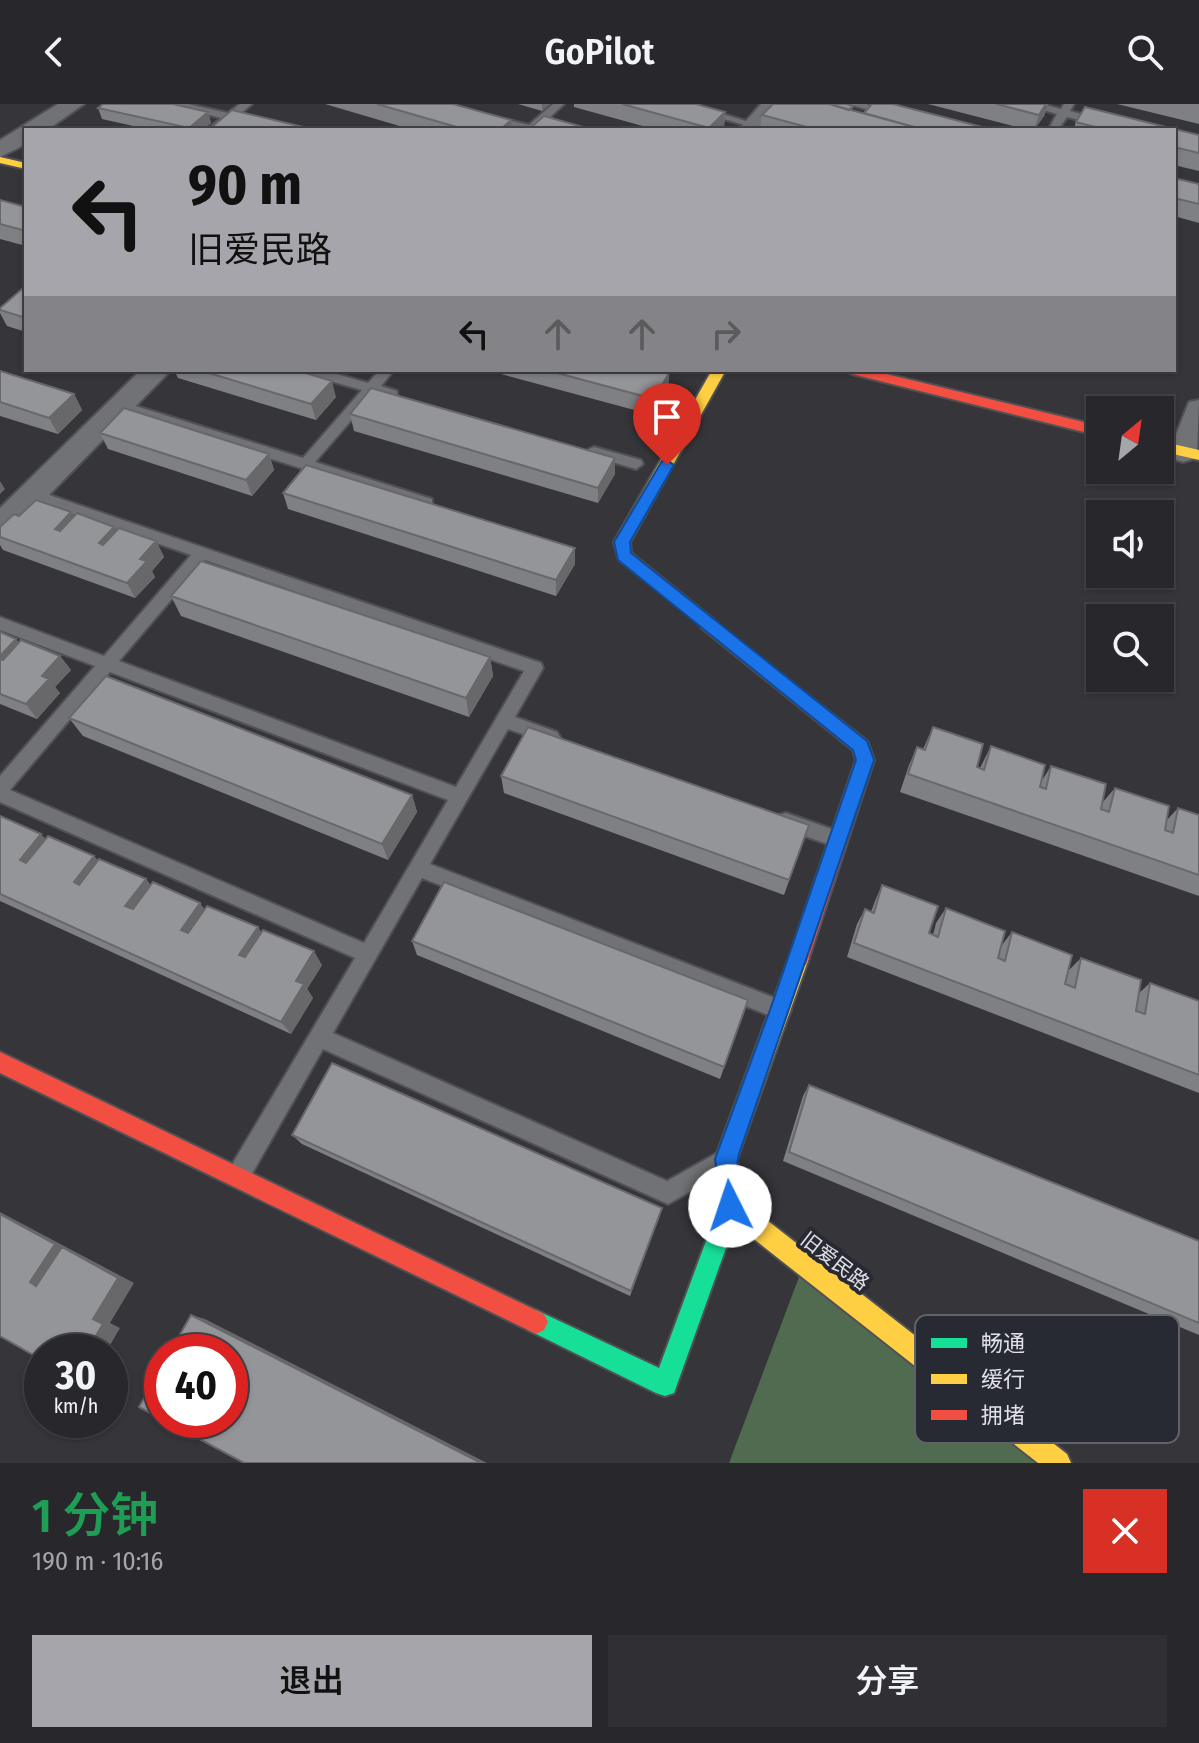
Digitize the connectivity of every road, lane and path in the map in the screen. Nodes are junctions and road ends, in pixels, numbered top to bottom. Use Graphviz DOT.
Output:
graph roads {
  1 [pos="73,104"];
  2 [pos="173,104"];
  3 [pos="247,104"];
  4 [pos="559,104"];
  5 [pos="678,104"];
  6 [pos="773,104"];
  7 [pos="853,104"];
  8 [pos="1029,104"];
  9 [pos="1066,108"];
  10 [pos="476,115"];
  11 [pos="229,116"];
  12 [pos="910,119"];
  13 [pos="35,128"];
  14 [pos="214,128"];
  15 [pos="282,128"];
  16 [pos="523,128"];
  17 [pos="534,128"];
  18 [pos="751,128"];
  19 [pos="1054,128"];
  20 [pos="1128,128"];
  21 [pos="24,135"];
  22 [pos="0,150"];
  23 [pos="0,160"];
  24 [pos="24,166"];
  25 [pos="155,372"];
  26 [pos="314,372"];
  27 [pos="385,372"];
  28 [pos="718,372"];
  29 [pos="869,372"];
  30 [pos="913,377"];
  31 [pos="371,388"];
  32 [pos="400,397"];
  33 [pos="121,406"];
  34 [pos="1199,409"];
  35 [pos="1086,427"];
  36 [pos="577,447"];
  37 [pos="1181,451"];
  38 [pos="306,464"];
  39 [pos="636,464"];
  40 [pos="32,494"];
  41 [pos="439,506"];
  42 [pos="0,526"];
  43 [pos="202,553"];
  44 [pos="0,623"];
  45 [pos="108,663"];
  46 [pos="505,721"];
  47 [pos="565,742"];
  48 [pos="0,792"];
  49 [pos="460,797"];
  50 [pos="776,818"];
  51 [pos="836,839"];
  52 [pos="418,868"];
  53 [pos="368,954"];
  54 [pos="781,1010"];
  55 [pos="319,1037"];
  56 [pos="0,1062"];
  57 [pos="726,1159"];
  58 [pos="238,1177"];
  59 [pos="730,1206"];
  60 [pos="915,1351"];
  61 [pos="1032,1443"];
  62 [pos="1058,1463"];
  1 -- 13 [label="street"];
  2 -- 11 [label="lane"];
  3 -- 11 [label="lane"];
  4 -- 17 [label="lane"];
  5 -- 18 [label="lane"];
  6 -- 18 [label="street"];
  7 -- 12 [label="lane"];
  8 -- 9 [label="lane"];
  9 -- 19 [label="lane"];
  9 -- 20 [label="lane"];
  10 -- 16 [label="lane"];
  11 -- 14 [label="lane"];
  11 -- 15 [label="lane"];
  21 -- 22 [label="street"];
  23 -- 24 [label="street"];
  25 -- 33 [label="street"];
  26 -- 31 [label="lane"];
  27 -- 31 [label="lane"];
  28 -- 51 [label="street"];
  29 -- 30 [label="street"];
  30 -- 35 [label="street"];
  31 -- 32 [label="lane"];
  31 -- 38 [label="lane"];
  33 -- 38 [label="lane"];
  33 -- 40 [label="street"];
  34 -- 37 [label="street"];
  36 -- 39 [label="lane"];
  38 -- 41 [label="lane"];
  40 -- 42 [label="street"];
  40 -- 43 [label="lane"];
  43 -- 45 [label="lane"];
  43 -- 46 [label="lane"];
  44 -- 45 [label="lane"];
  45 -- 48 [label="lane"];
  45 -- 49 [label="lane"];
  46 -- 47 [label="lane"];
  46 -- 49 [label="lane"];
  48 -- 53 [label="lane"];
  49 -- 52 [label="lane"];
  50 -- 51 [label="lane"];
  51 -- 54 [label="street"];
  52 -- 53 [label="lane"];
  52 -- 54 [label="lane"];
  53 -- 55 [label="lane"];
  54 -- 57 [label="street"];
  55 -- 57 [label="lane"];
  55 -- 58 [label="lane"];
  56 -- 58 [label="street"];
  57 -- 59 [label="street"];
  58 -- 59 [label="street"];
  59 -- 60 [label="street, 旧爱民路"];
  61 -- 62 [label="street, 旧爱民路"];
}
